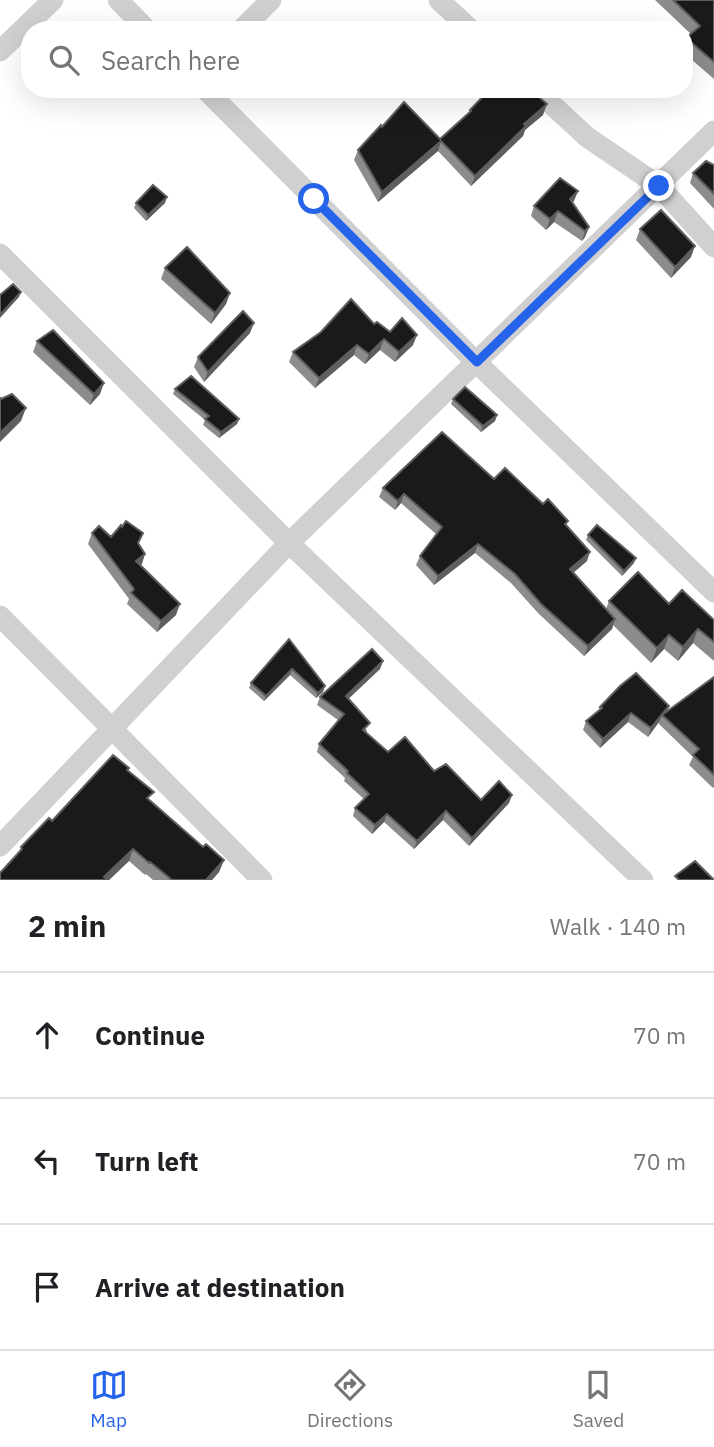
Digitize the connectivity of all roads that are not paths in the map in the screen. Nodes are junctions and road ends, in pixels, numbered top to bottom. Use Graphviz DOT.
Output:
graph roads {
  1 [pos="53,0"];
  2 [pos="118,0"];
  3 [pos="271,0"];
  4 [pos="439,0"];
  5 [pos="31,21"];
  6 [pos="138,21"];
  7 [pos="250,21"];
  8 [pos="461,21"];
  9 [pos="21,31"];
  10 [pos="0,51"];
  11 [pos="214,98"];
  12 [pos="545,98"];
  13 [pos="714,131"];
  14 [pos="659,186"];
  15 [pos="714,247"];
  16 [pos="0,254"];
  17 [pos="477,362"];
  18 [pos="289,543"];
  19 [pos="714,592"];
  20 [pos="0,616"];
  21 [pos="112,729"];
  22 [pos="0,846"];
  23 [pos="262,880"];
  24 [pos="643,880"];
  1 -- 5 [label="street"];
  2 -- 6 [label="street"];
  3 -- 7 [label="street"];
  4 -- 8 [label="street"];
  9 -- 10 [label="street"];
  11 -- 17 [label="street"];
  12 -- 14 [label="street"];
  13 -- 14 [label="street"];
  14 -- 15 [label="street"];
  14 -- 17 [label="street"];
  16 -- 18 [label="street"];
  17 -- 18 [label="street"];
  17 -- 19 [label="street"];
  18 -- 21 [label="street"];
  18 -- 24 [label="street"];
  20 -- 21 [label="street"];
  21 -- 22 [label="street"];
  21 -- 23 [label="street"];
}
